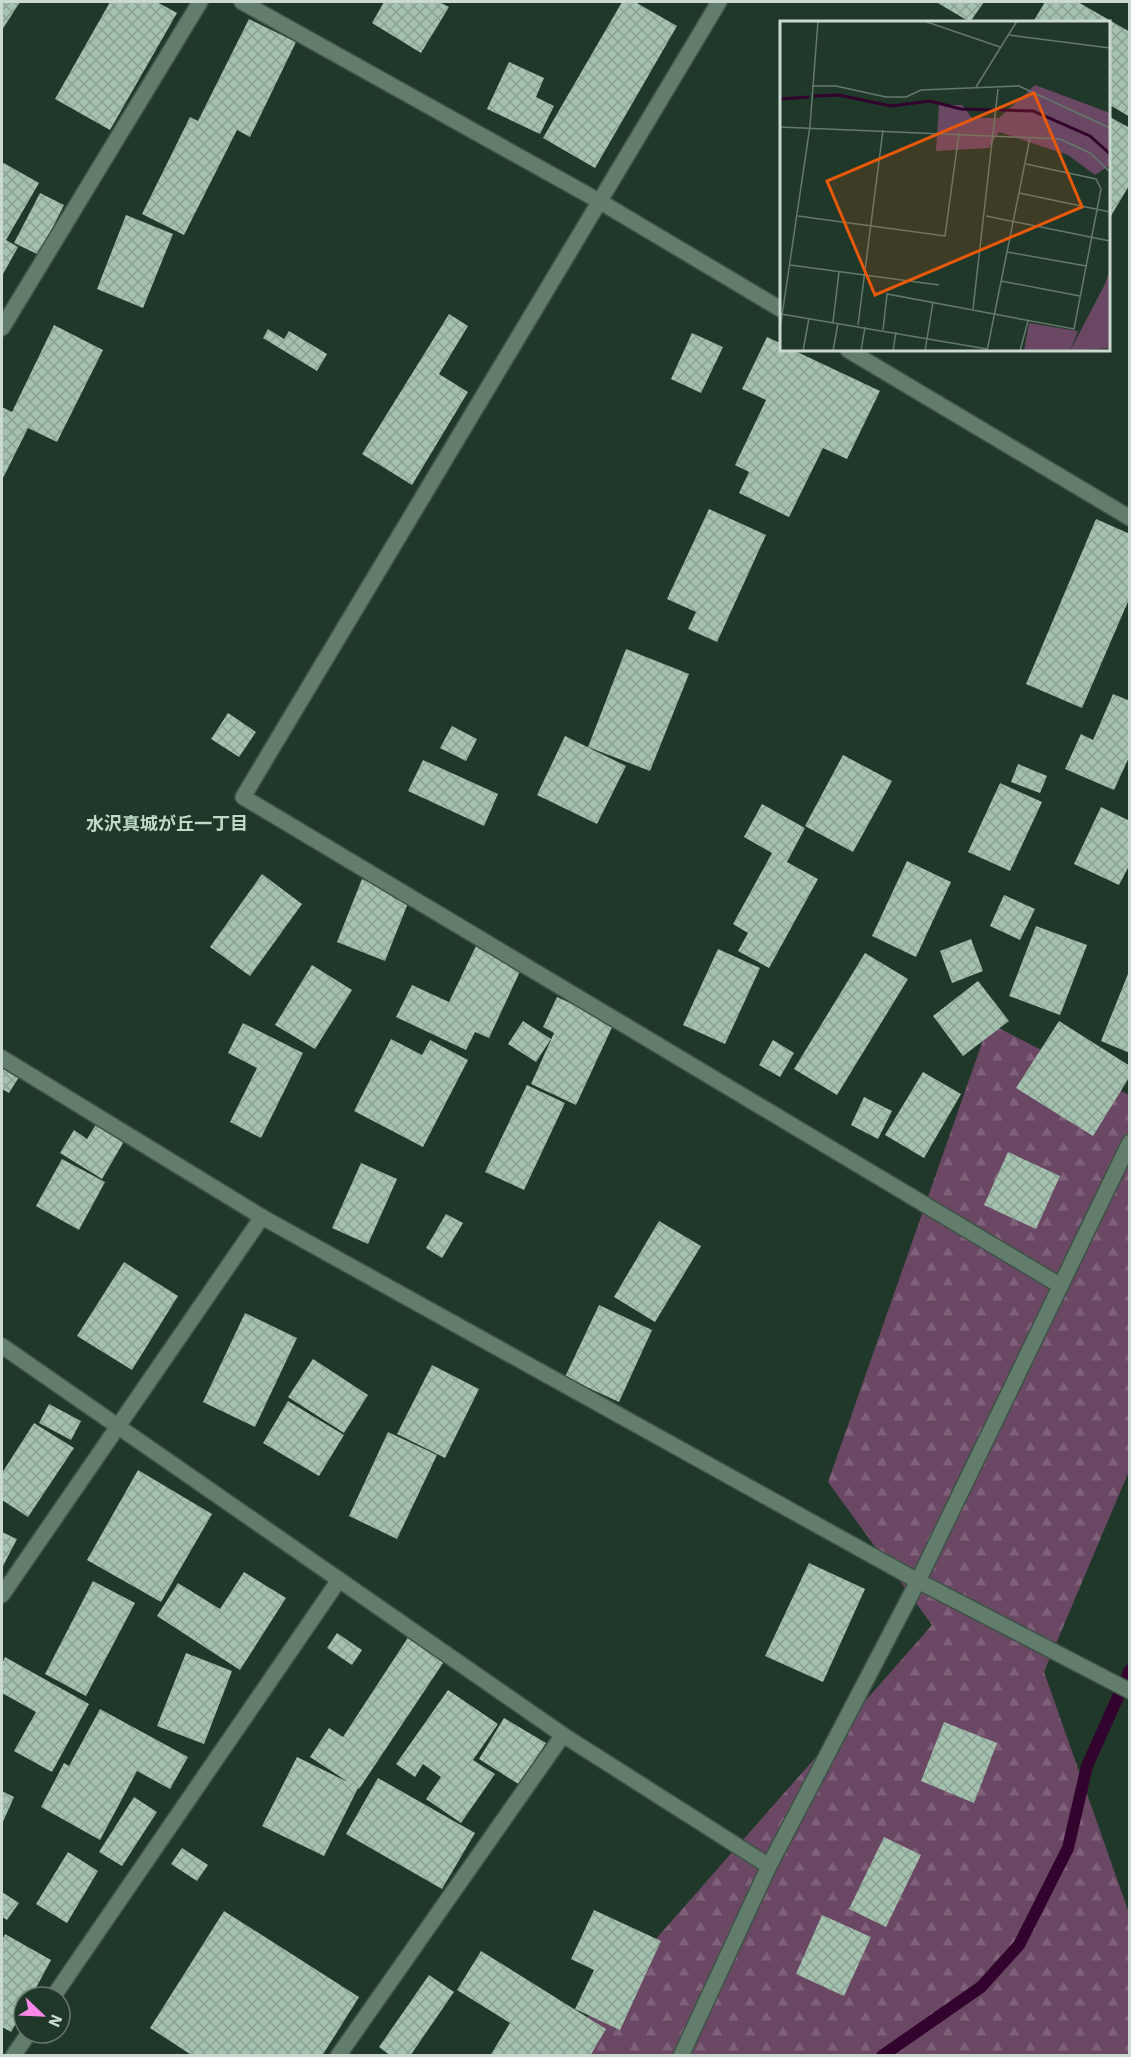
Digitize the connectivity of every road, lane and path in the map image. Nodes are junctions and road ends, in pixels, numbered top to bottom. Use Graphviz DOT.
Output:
graph roads {
  1 [pos="200,2"];
  2 [pos="242,2"];
  3 [pos="720,2"];
  4 [pos="599,201"];
  5 [pos="780,309"];
  6 [pos="2,328"];
  7 [pos="850,351"];
  8 [pos="1130,518"];
  9 [pos="2,1058"];
  10 [pos="1130,1142"];
  11 [pos="262,1217"];
  12 [pos="1061,1286"];
  13 [pos="2,1346"];
  14 [pos="117,1426"];
  15 [pos="339,1580"];
  16 [pos="918,1581"];
  17 [pos="2,1595"];
  18 [pos="1130,1691"];
  19 [pos="563,1735"];
  20 [pos="770,1866"];
  21 [pos="61,1985"];
  22 [pos="338,2055"];
  23 [pos="681,2055"];
  1 -- 6 [label="street"];
  2 -- 4 [label="street"];
  3 -- 4 [label="street"];
  4 -- 5 [label="street"];
  4 -- 12 [label="street"];
  7 -- 8 [label="street"];
  9 -- 11 [label="street"];
  10 -- 12 [label="street"];
  11 -- 14 [label="street"];
  11 -- 16 [label="street"];
  12 -- 16 [label="street"];
  13 -- 14 [label="street"];
  14 -- 15 [label="street"];
  14 -- 17 [label="street"];
  15 -- 19 [label="street"];
  15 -- 21 [label="street"];
  16 -- 18 [label="street"];
  16 -- 20 [label="street"];
  19 -- 20 [label="street"];
  19 -- 22 [label="street"];
  20 -- 23 [label="street"];
}
